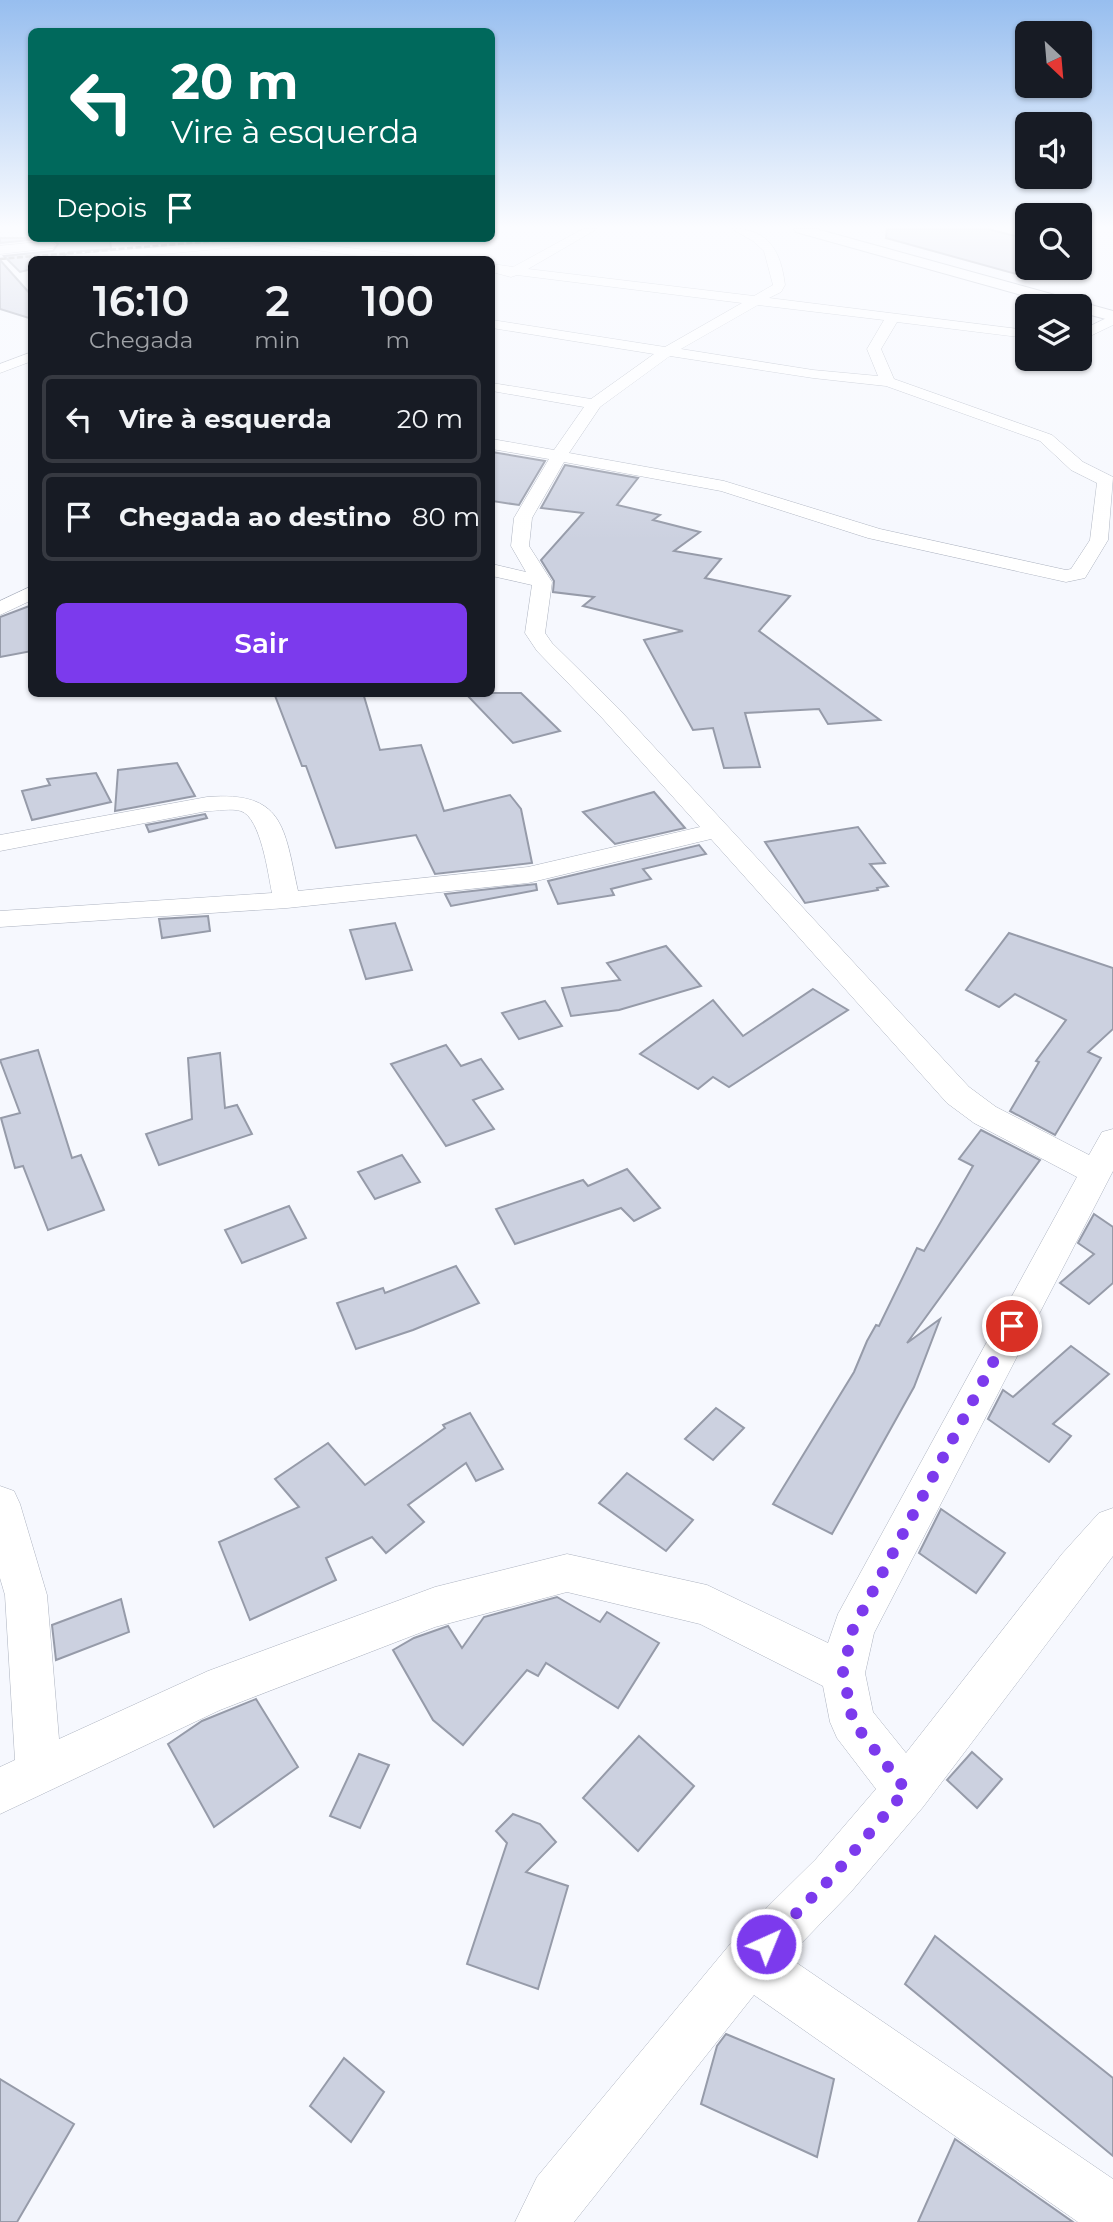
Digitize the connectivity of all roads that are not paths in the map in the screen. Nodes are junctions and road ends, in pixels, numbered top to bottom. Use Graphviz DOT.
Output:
graph roads {
  1 [pos="546,333"];
  2 [pos="699,333"];
  3 [pos="884,333"];
  4 [pos="1092,341"];
  5 [pos="1102,343"];
  6 [pos="666,352"];
  7 [pos="28,358"];
  8 [pos="0,371"];
  9 [pos="21,376"];
  10 [pos="888,382"];
  11 [pos="495,388"];
  12 [pos="594,404"];
  13 [pos="495,444"];
  14 [pos="560,454"];
  15 [pos="1110,482"];
  16 [pos="495,570"];
  17 [pos="542,582"];
  18 [pos="28,594"];
  19 [pos="0,609"];
  20 [pos="717,830"];
  21 [pos="0,843"];
  22 [pos="287,900"];
  23 [pos="0,919"];
  24 [pos="1104,1156"];
  25 [pos="0,1504"];
  26 [pos="1113,1526"];
  27 [pos="843,1672"];
  28 [pos="39,1771"];
  29 [pos="906,1790"];
  30 [pos="0,1791"];
  31 [pos="750,1961"];
  32 [pos="1113,2214"];
  33 [pos="543,2222"];
  1 -- 6 [label="street"];
  2 -- 6 [label="street"];
  3 -- 10 [label="street"];
  4 -- 5 [label="street"];
  6 -- 10 [label="street"];
  6 -- 12 [label="street"];
  7 -- 8 [label="street"];
  8 -- 9 [label="street"];
  10 -- 15 [label="street"];
  11 -- 12 [label="street"];
  12 -- 14 [label="street"];
  13 -- 14 [label="street"];
  14 -- 15 [label="street"];
  14 -- 17 [label="street"];
  16 -- 17 [label="street"];
  17 -- 20 [label="street"];
  18 -- 19 [label="street"];
  20 -- 22 [label="street"];
  20 -- 24 [label="street"];
  21 -- 22 [label="street"];
  22 -- 23 [label="street"];
  24 -- 27 [label="street"];
  25 -- 28 [label="street"];
  26 -- 29 [label="street"];
  27 -- 28 [label="street"];
  27 -- 29 [label="street"];
  28 -- 30 [label="street"];
  29 -- 31 [label="street"];
  31 -- 32 [label="street"];
  31 -- 33 [label="street"];
}
